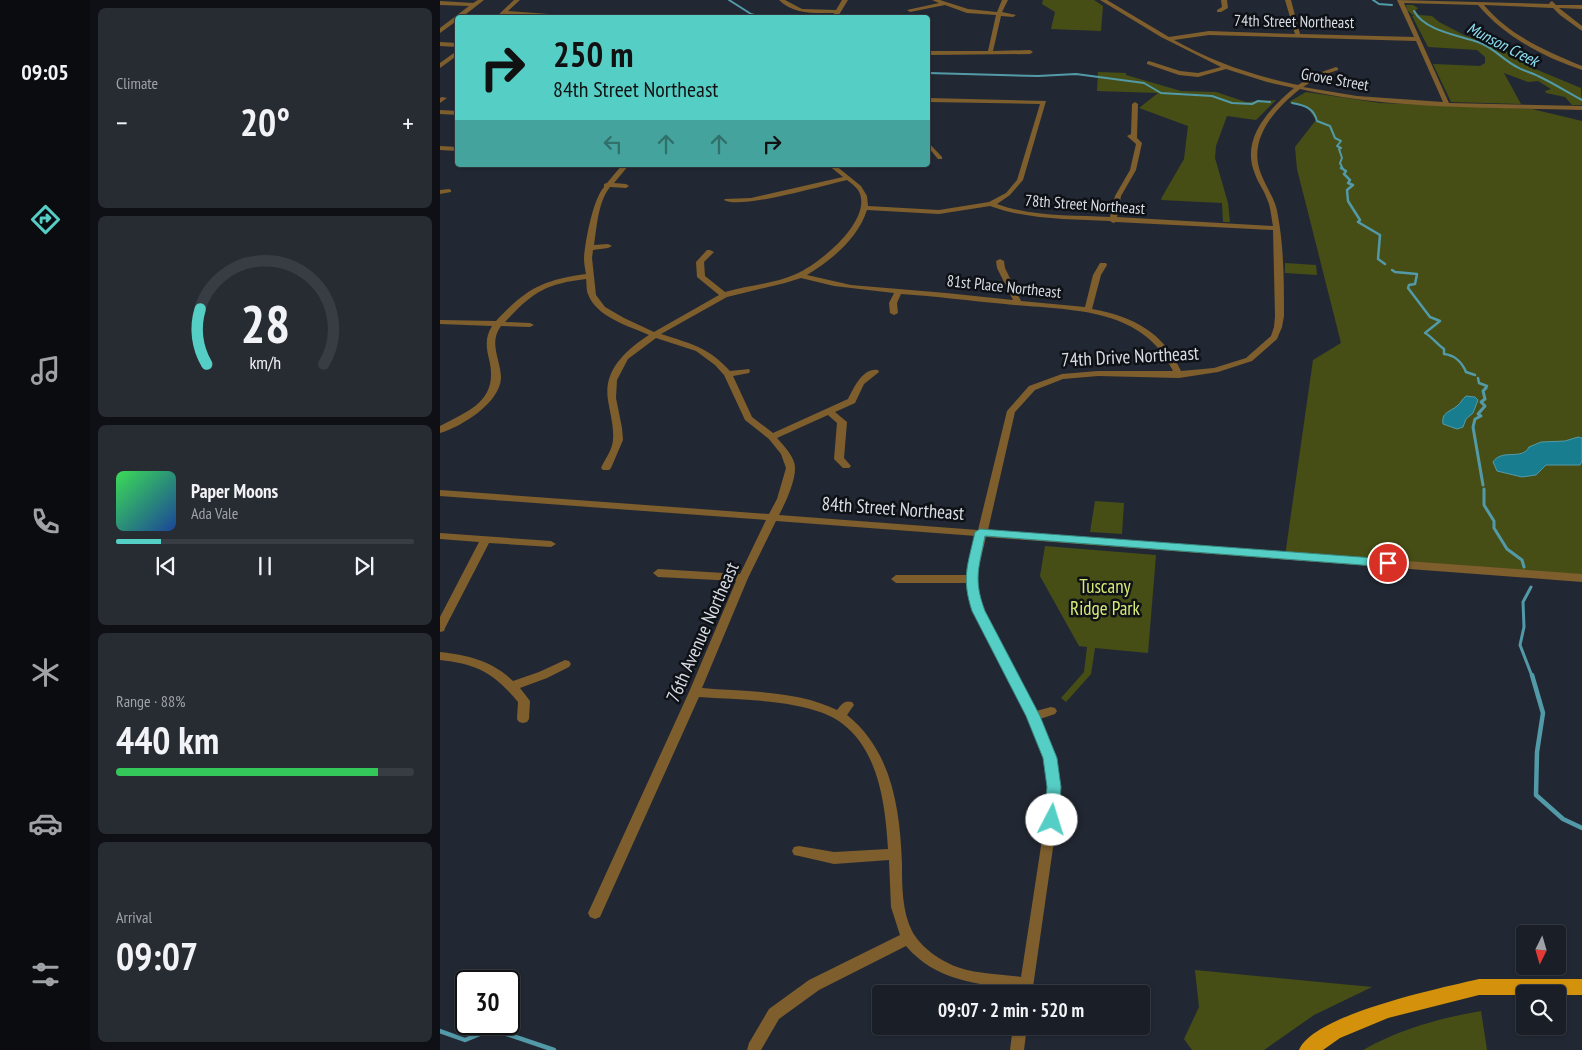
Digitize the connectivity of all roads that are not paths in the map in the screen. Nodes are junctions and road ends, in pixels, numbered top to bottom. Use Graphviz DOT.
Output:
graph roads {
  1 [pos="481,0"];
  2 [pos="517,0"];
  3 [pos="782,0"];
  4 [pos="846,0"];
  5 [pos="935,0"];
  6 [pos="1005,0"];
  7 [pos="1105,0"];
  8 [pos="1224,0"];
  9 [pos="1288,0"];
  10 [pos="1550,0"];
  11 [pos="1400,1"];
  12 [pos="1479,3"];
  13 [pos="440,4"];
  14 [pos="476,4"];
  15 [pos="943,4"];
  16 [pos="1554,5"];
  17 [pos="1582,7"];
  18 [pos="910,10"];
  19 [pos="1219,11"];
  20 [pos="503,12"];
  21 [pos="838,12"];
  22 [pos="998,14"];
  23 [pos="460,15"];
  24 [pos="500,15"];
  25 [pos="552,15"];
  26 [pos="836,15"];
  27 [pos="1013,15"];
  28 [pos="455,19"];
  29 [pos="440,23"];
  30 [pos="449,23"];
  31 [pos="1582,29"];
  32 [pos="440,31"];
  33 [pos="1298,36"];
  34 [pos="1170,38"];
  35 [pos="1418,38"];
  36 [pos="440,44"];
  37 [pos="455,45"];
  38 [pos="1030,52"];
  39 [pos="930,53"];
  40 [pos="990,53"];
  41 [pos="455,54"];
  42 [pos="1149,64"];
  43 [pos="440,66"];
  44 [pos="1227,67"];
  45 [pos="1582,68"];
  46 [pos="1336,69"];
  47 [pos="1300,87"];
  48 [pos="930,100"];
  49 [pos="1135,104"];
  50 [pos="1447,104"];
  51 [pos="1582,108"];
  52 [pos="440,112"];
  53 [pos="455,113"];
  54 [pos="930,146"];
  55 [pos="440,148"];
  56 [pos="455,148"];
  57 [pos="940,158"];
  58 [pos="624,167"];
  59 [pos="833,167"];
  60 [pos="847,178"];
  61 [pos="606,186"];
  62 [pos="626,186"];
  63 [pos="440,192"];
  64 [pos="449,192"];
  65 [pos="727,200"];
  66 [pos="991,204"];
  67 [pos="864,208"];
  68 [pos="1113,221"];
  69 [pos="1276,228"];
  70 [pos="608,246"];
  71 [pos="589,248"];
  72 [pos="710,252"];
  73 [pos="1000,261"];
  74 [pos="1103,265"];
  75 [pos="801,274"];
  76 [pos="590,276"];
  77 [pos="899,291"];
  78 [pos="724,295"];
  79 [pos="1018,303"];
  80 [pos="1088,310"];
  81 [pos="894,313"];
  82 [pos="440,322"];
  83 [pos="498,325"];
  84 [pos="530,325"];
  85 [pos="655,335"];
  86 [pos="746,371"];
  87 [pos="875,372"];
  88 [pos="728,374"];
  89 [pos="1179,375"];
  90 [pos="828,412"];
  91 [pos="440,430"];
  92 [pos="772,437"];
  93 [pos="846,466"];
  94 [pos="606,468"];
  95 [pos="440,493"];
  96 [pos="772,517"];
  97 [pos="980,532"];
  98 [pos="440,536"];
  99 [pos="486,539"];
  100 [pos="551,544"];
  101 [pos="658,573"];
  102 [pos="744,578"];
  103 [pos="971,578"];
  104 [pos="1582,578"];
  105 [pos="896,579"];
  106 [pos="440,628"];
  107 [pos="440,656"];
  108 [pos="565,664"];
  109 [pos="512,686"];
  110 [pos="694,692"];
  111 [pos="848,705"];
  112 [pos="1051,711"];
  113 [pos="839,716"];
  114 [pos="1033,716"];
  115 [pos="523,719"];
  116 [pos="799,851"];
  117 [pos="895,854"];
  118 [pos="595,913"];
  119 [pos="909,938"];
  120 [pos="1008,985"];
  121 [pos="1027,985"];
  122 [pos="1582,987"];
  123 [pos="1019,1035"];
  124 [pos="754,1048"];
  125 [pos="1017,1050"];
  126 [pos="1308,1050"];
  1 -- 14 [label="street"];
  2 -- 20 [label="street"];
  3 -- 21 [label="street"];
  4 -- 21 [label="street"];
  5 -- 15 [label="street"];
  6 -- 22 [label="street"];
  7 -- 34 [label="street, Grove Street"];
  8 -- 19 [label="street"];
  9 -- 33 [label="street"];
  10 -- 16 [label="street"];
  11 -- 12 [label="street"];
  11 -- 35 [label="street"];
  12 -- 16 [label="street"];
  12 -- 45 [label="street"];
  13 -- 14 [label="street"];
  14 -- 23 [label="street"];
  15 -- 18 [label="street"];
  15 -- 22 [label="street"];
  16 -- 17 [label="street"];
  16 -- 31 [label="street"];
  20 -- 24 [label="street"];
  20 -- 25 [label="street"];
  21 -- 26 [label="street"];
  22 -- 27 [label="street"];
  22 -- 40 [label="street"];
  28 -- 30 [label="street"];
  29 -- 30 [label="street"];
  30 -- 32 [label="street"];
  33 -- 34 [label="street, 74th Street Northeast"];
  33 -- 35 [label="street, 74th Street Northeast"];
  34 -- 44 [label="street, Grove Street"];
  35 -- 50 [label="street"];
  36 -- 37 [label="street"];
  38 -- 40 [label="street"];
  39 -- 40 [label="street"];
  41 -- 43 [label="street"];
  42 -- 44 [label="street"];
  44 -- 47 [label="street, Grove Street"];
  46 -- 47 [label="street"];
  47 -- 50 [label="street, Grove Street"];
  47 -- 69 [label="street"];
  48 -- 66 [label="street"];
  49 -- 68 [label="street"];
  50 -- 51 [label="street, Grove Street"];
  52 -- 53 [label="street"];
  54 -- 57 [label="street"];
  55 -- 56 [label="street"];
  58 -- 61 [label="street"];
  59 -- 60 [label="street"];
  60 -- 65 [label="street"];
  60 -- 67 [label="street"];
  61 -- 62 [label="street"];
  61 -- 71 [label="street, 76th Avenue Northeast"];
  63 -- 64 [label="street"];
  66 -- 67 [label="street, 78th Street Northeast"];
  66 -- 68 [label="street, 78th Street Northeast"];
  67 -- 75 [label="street"];
  68 -- 69 [label="street, 78th Street Northeast"];
  69 -- 89 [label="street, 74th Drive Northeast"];
  70 -- 71 [label="street"];
  71 -- 76 [label="street, 76th Avenue Northeast"];
  72 -- 78 [label="street"];
  73 -- 79 [label="street"];
  74 -- 80 [label="street"];
  75 -- 77 [label="street, 81st Place Northeast"];
  75 -- 78 [label="street"];
  76 -- 83 [label="street"];
  76 -- 85 [label="street, 76th Avenue Northeast"];
  77 -- 79 [label="street, 81st Place Northeast"];
  77 -- 81 [label="street"];
  78 -- 85 [label="street"];
  79 -- 80 [label="street, 81st Place Northeast"];
  80 -- 89 [label="street, 81st Place Northeast"];
  82 -- 83 [label="street"];
  83 -- 84 [label="street"];
  83 -- 91 [label="street"];
  85 -- 88 [label="street, 76th Avenue Northeast"];
  85 -- 94 [label="street"];
  86 -- 88 [label="street"];
  87 -- 90 [label="street"];
  88 -- 92 [label="street, 76th Avenue Northeast"];
  89 -- 97 [label="street, 74th Drive Northeast"];
  90 -- 92 [label="street"];
  90 -- 93 [label="street"];
  92 -- 96 [label="street, 76th Avenue Northeast"];
  95 -- 96 [label="street, 84th Street Northeast"];
  96 -- 97 [label="street, 84th Street Northeast"];
  96 -- 102 [label="street, 76th Avenue Northeast"];
  97 -- 103 [label="street, 74th Drive Northeast"];
  97 -- 104 [label="street, 84th Street Northeast"];
  98 -- 99 [label="street"];
  99 -- 100 [label="street"];
  99 -- 106 [label="street"];
  101 -- 102 [label="street"];
  102 -- 110 [label="street, 76th Avenue Northeast"];
  103 -- 105 [label="street"];
  103 -- 114 [label="street, 74th Drive Northeast"];
  107 -- 109 [label="street"];
  108 -- 109 [label="street"];
  109 -- 115 [label="street"];
  110 -- 113 [label="street"];
  110 -- 118 [label="street, 76th Avenue Northeast"];
  111 -- 113 [label="street"];
  112 -- 114 [label="street"];
  113 -- 117 [label="street"];
  114 -- 121 [label="street, 74th Drive Northeast"];
  116 -- 117 [label="street"];
  117 -- 119 [label="street"];
  119 -- 120 [label="street"];
  119 -- 124 [label="street"];
  122 -- 126 [label="main road"];
  123 -- 125 [label="street"];
}
